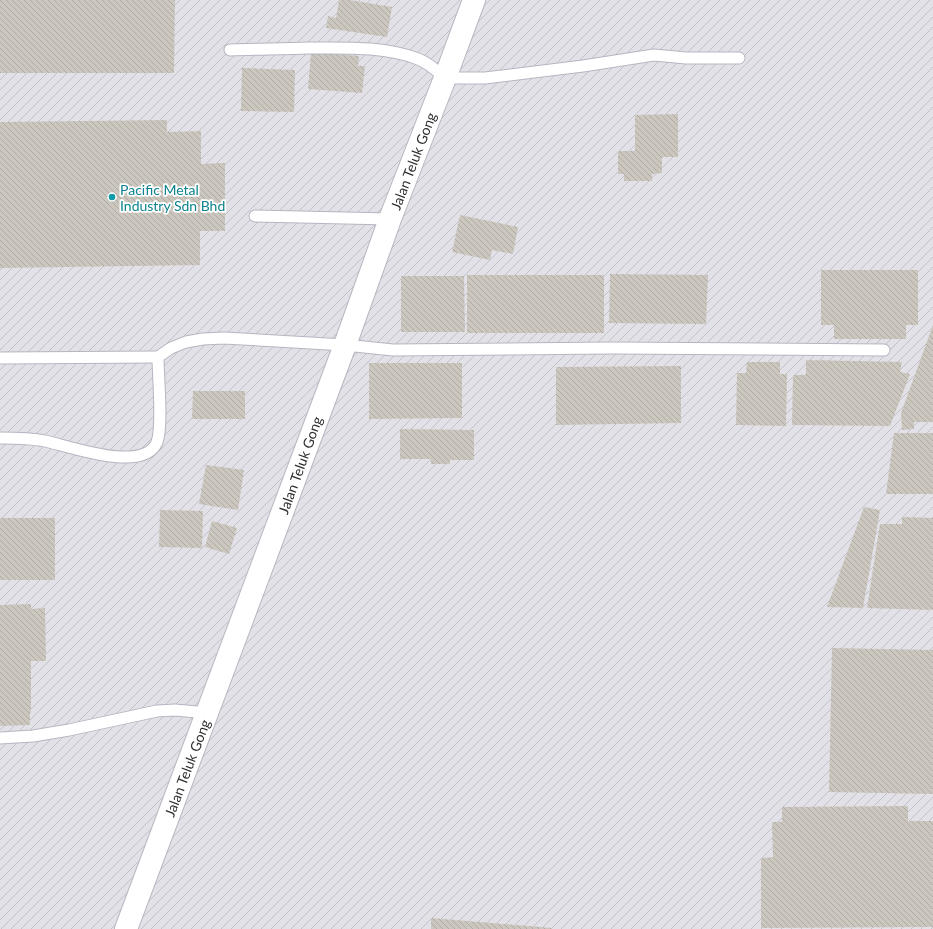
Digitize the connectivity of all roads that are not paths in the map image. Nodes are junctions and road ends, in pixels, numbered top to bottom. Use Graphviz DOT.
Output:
graph roads {
  1 [pos="474,0"];
  2 [pos="230,50"];
  3 [pos="739,58"];
  4 [pos="445,78"];
  5 [pos="255,216"];
  6 [pos="390,219"];
  7 [pos="345,345"];
  8 [pos="884,350"];
  9 [pos="0,358"];
  10 [pos="158,358"];
  11 [pos="0,438"];
  12 [pos="208,713"];
  13 [pos="0,738"];
  14 [pos="126,929"];
  1 -- 4 [label="street, Jalan Teluk Gong"];
  2 -- 4 [label="lane"];
  3 -- 4 [label="lane"];
  4 -- 6 [label="street, Jalan Teluk Gong"];
  5 -- 6 [label="lane"];
  6 -- 7 [label="street, Jalan Teluk Gong"];
  7 -- 8 [label="lane"];
  7 -- 10 [label="lane"];
  7 -- 12 [label="street, Jalan Teluk Gong"];
  9 -- 10 [label="lane"];
  10 -- 11 [label="lane"];
  12 -- 13 [label="lane"];
  12 -- 14 [label="street, Jalan Teluk Gong"];
}
